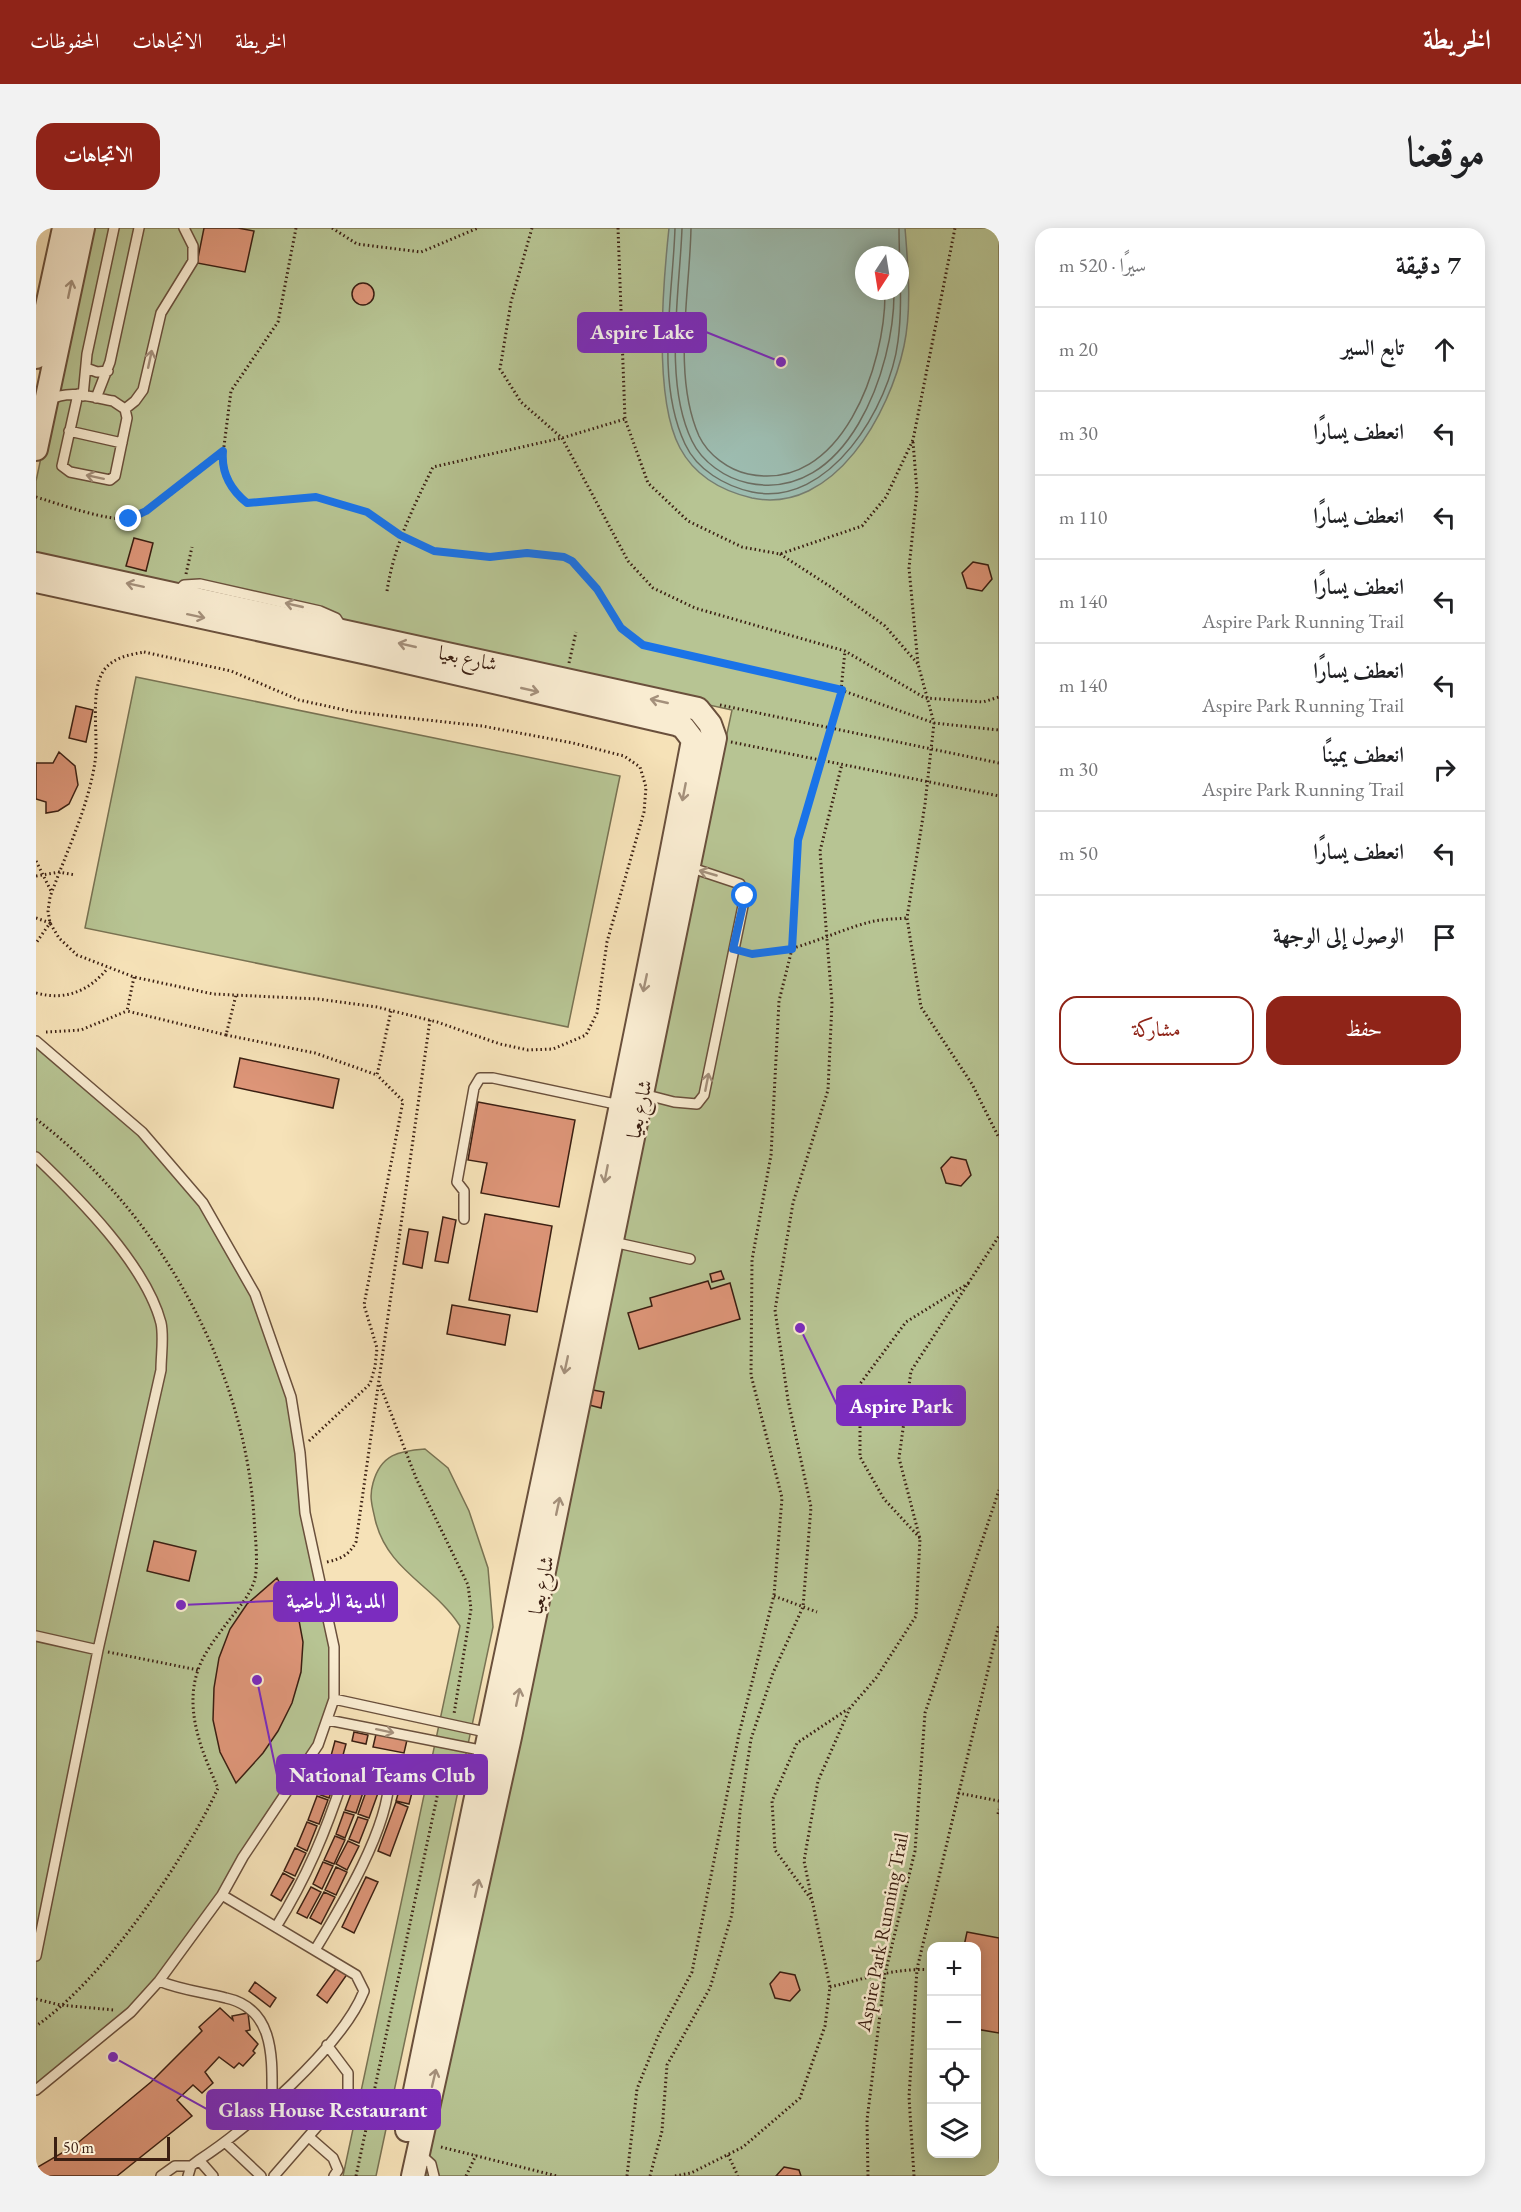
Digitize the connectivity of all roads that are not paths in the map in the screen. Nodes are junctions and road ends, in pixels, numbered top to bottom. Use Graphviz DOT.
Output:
graph roads {
  1 [pos="64,228"];
  2 [pos="83,228"];
  3 [pos="114,228"];
  4 [pos="139,228"];
  5 [pos="184,228"];
  6 [pos="47,324"];
  7 [pos="36,357"];
  8 [pos="86,368"];
  9 [pos="108,371"];
  10 [pos="51,378"];
  11 [pos="77,394"];
  12 [pos="96,398"];
  13 [pos="46,401"];
  14 [pos="125,409"];
  15 [pos="69,431"];
  16 [pos="122,443"];
  17 [pos="36,449"];
  18 [pos="36,564"];
  19 [pos="36,581"];
  20 [pos="679,865"];
  21 [pos="36,1041"];
  22 [pos="634,1103"];
  23 [pos="36,1157"];
  24 [pos="464,1219"];
  25 [pos="603,1240"];
  26 [pos="690,1258"];
  27 [pos="36,1636"];
  28 [pos="98,1650"];
  29 [pos="334,1699"];
  30 [pos="328,1720"];
  31 [pos="497,1744"];
  32 [pos="222,1895"];
  33 [pos="276,1927"];
  34 [pos="315,1950"];
  35 [pos="36,1956"];
  36 [pos="159,1981"];
  37 [pos="327,2045"];
  38 [pos="36,2090"];
  39 [pos="272,2101"];
  40 [pos="309,2137"];
  41 [pos="226,2143"];
  42 [pos="411,2151"];
  43 [pos="195,2163"];
  44 [pos="161,2176"];
  45 [pos="188,2176"];
  46 [pos="213,2176"];
  47 [pos="261,2176"];
  48 [pos="274,2176"];
  49 [pos="334,2176"];
  50 [pos="398,2176"];
  51 [pos="413,2176"];
  52 [pos="434,2176"];
  1 -- 6 [label="street"];
  6 -- 2 [label="street, one-way"];
  3 -- 8 [label="lane"];
  4 -- 9 [label="lane"];
  14 -- 5 [label="lane, one-way"];
  6 -- 7 [label="street"];
  6 -- 10 [label="street"];
  8 -- 9 [label="lane"];
  8 -- 11 [label="lane"];
  9 -- 12 [label="lane"];
  10 -- 11 [label="lane"];
  10 -- 13 [label="street"];
  11 -- 12 [label="lane"];
  11 -- 13 [label="lane"];
  11 -- 15 [label="lane"];
  12 -- 14 [label="lane"];
  13 -- 17 [label="street"];
  14 -- 16 [label="lane"];
  15 -- 16 [label="lane"];
  16 -- 15 [label="lane, one-way"];
  20 -- 18 [label="street, شارع بعيا, one-way"];
  19 -- 20 [label="street, شارع بعيا, one-way"];
  20 -- 22 [label="street, شارع بعيا"];
  22 -- 20 [label="lane, one-way"];
  21 -- 29 [label="lane"];
  22 -- 24 [label="lane"];
  22 -- 25 [label="street, شارع بعيا"];
  23 -- 28 [label="lane"];
  25 -- 26 [label="lane"];
  25 -- 31 [label="street, شارع بعيا"];
  27 -- 28 [label="lane"];
  28 -- 35 [label="lane"];
  29 -- 30 [label="lane"];
  29 -- 31 [label="lane"];
  30 -- 31 [label="lane, one-way"];
  30 -- 32 [label="lane"];
  31 -- 42 [label="street, شارع بعيا"];
  32 -- 33 [label="lane"];
  32 -- 36 [label="lane"];
  33 -- 34 [label="lane"];
  33 -- 34 [label="lane"];
  34 -- 37 [label="lane"];
  36 -- 38 [label="lane"];
  36 -- 39 [label="lane"];
  37 -- 39 [label="lane"];
  37 -- 40 [label="lane"];
  39 -- 41 [label="lane"];
  40 -- 48 [label="lane"];
  40 -- 49 [label="lane"];
  41 -- 43 [label="lane"];
  41 -- 47 [label="lane"];
  42 -- 50 [label="street, شارع بعيا"];
  42 -- 51 [label="street, شارع بعيا"];
  42 -- 52 [label="lane"];
  43 -- 44 [label="lane"];
  43 -- 45 [label="lane"];
  43 -- 46 [label="lane"];
}
